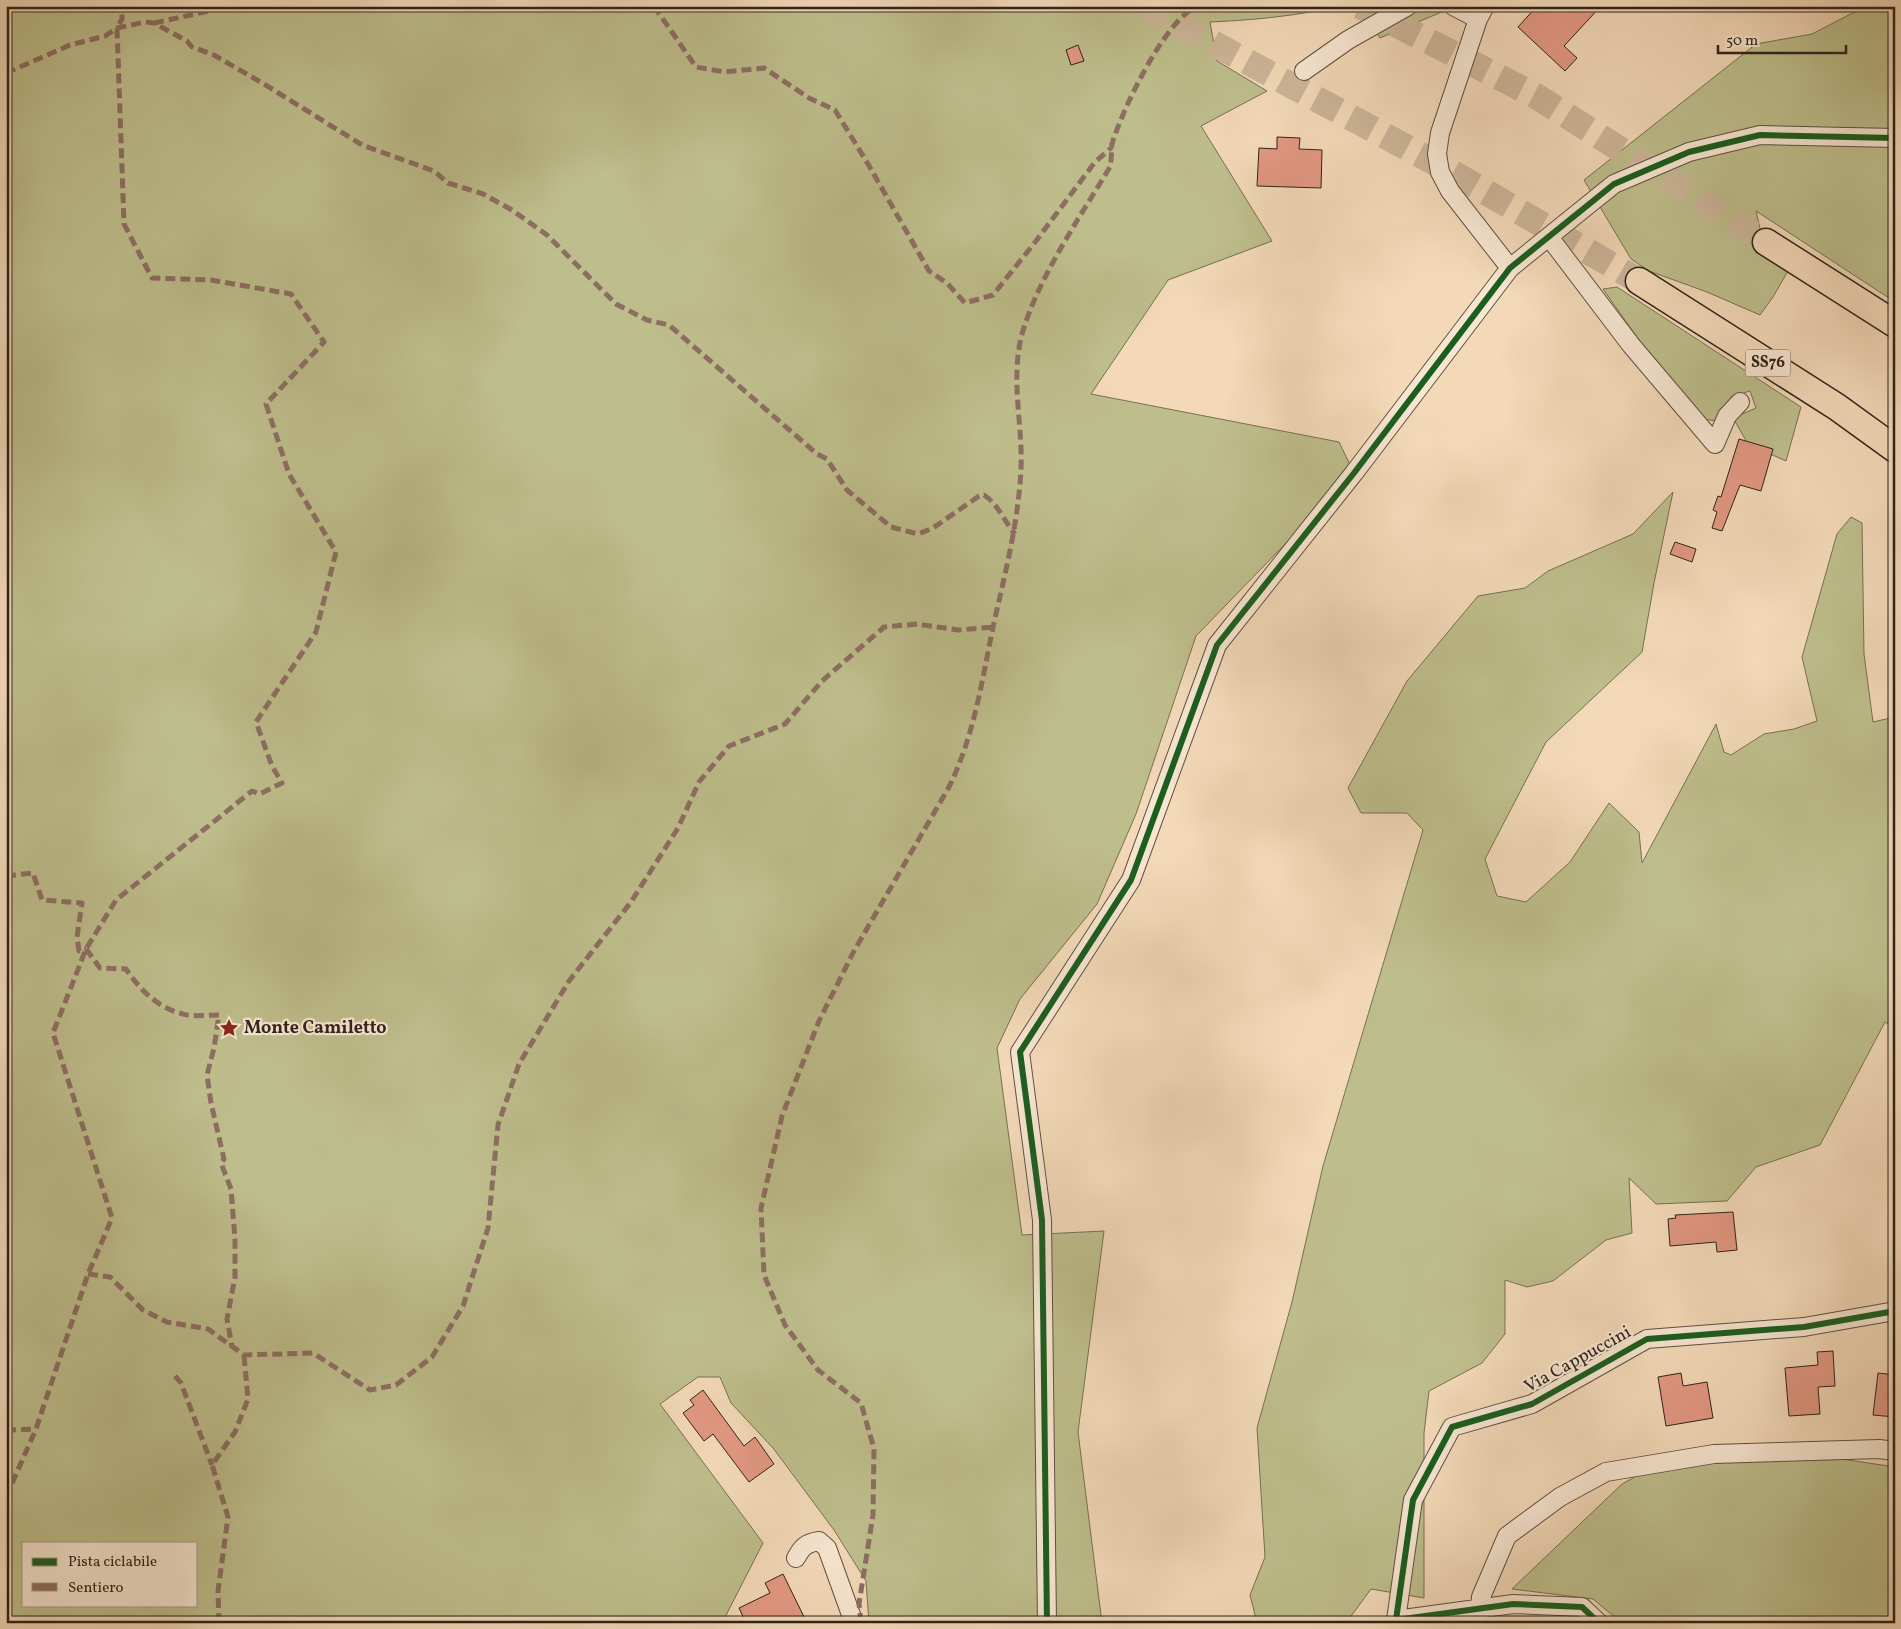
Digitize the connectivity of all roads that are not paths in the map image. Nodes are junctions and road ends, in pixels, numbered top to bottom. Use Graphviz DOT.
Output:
graph roads {
  1 [pos="1408,6"];
  2 [pos="1453,6"];
  3 [pos="1481,13"];
  4 [pos="1304,71"];
  5 [pos="1895,138"];
  6 [pos="1549,237"];
  7 [pos="1766,242"];
  8 [pos="1510,268"];
  9 [pos="1640,281"];
  10 [pos="1895,324"];
  11 [pos="1740,402"];
  12 [pos="1895,449"];
  13 [pos="1895,1311"];
  14 [pos="1895,1451"];
  15 [pos="796,1558"];
  16 [pos="1480,1616"];
  17 [pos="854,1623"];
  18 [pos="1047,1623"];
  19 [pos="1599,1623"];
  1 -- 4 [label="street"];
  2 -- 3 [label="street"];
  3 -- 8 [label="street"];
  5 -- 6 [label="street"];
  6 -- 8 [label="street"];
  6 -- 11 [label="street"];
  7 -- 10 [label="highway"];
  8 -- 18 [label="street"];
  9 -- 12 [label="highway, SS76"];
  13 -- 16 [label="street, Via Cappuccini"];
  14 -- 16 [label="street"];
  15 -- 17 [label="street"];
  16 -- 19 [label="street"];
}
